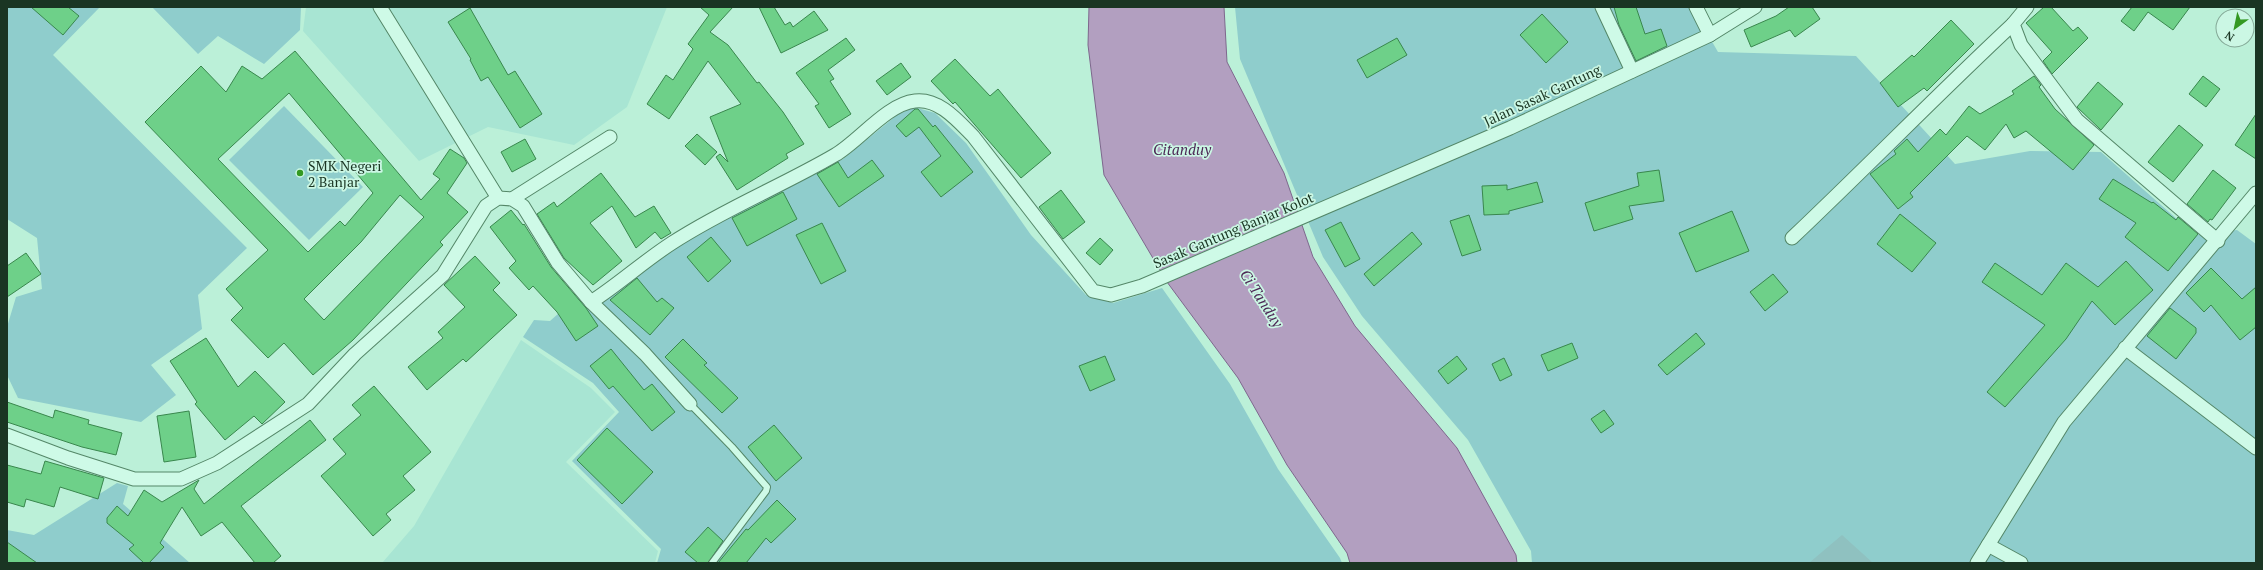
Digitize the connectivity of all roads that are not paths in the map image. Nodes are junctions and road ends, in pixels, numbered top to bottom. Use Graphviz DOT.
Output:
graph roads {
  1 [pos="380,7"];
  2 [pos="1602,7"];
  3 [pos="1696,7"];
  4 [pos="1755,7"];
  5 [pos="2027,7"];
  6 [pos="2013,24"];
  7 [pos="1710,35"];
  8 [pos="1632,71"];
  9 [pos="610,137"];
  10 [pos="2256,193"];
  11 [pos="498,198"];
  12 [pos="512,199"];
  13 [pos="1337,202"];
  14 [pos="1792,238"];
  15 [pos="2218,241"];
  16 [pos="591,302"];
  17 [pos="2125,348"];
  18 [pos="690,404"];
  19 [pos="7,435"];
  20 [pos="2256,448"];
  21 [pos="1988,544"];
  22 [pos="712,563"];
  23 [pos="1977,563"];
  24 [pos="2021,563"];
  1 -- 11 [label="street"];
  2 -- 8 [label="street"];
  3 -- 7 [label="street"];
  4 -- 7 [label="street, Jalan Sasak Gantung"];
  5 -- 6 [label="street"];
  6 -- 14 [label="street"];
  6 -- 15 [label="street"];
  7 -- 8 [label="street, Jalan Sasak Gantung"];
  8 -- 13 [label="street, Jalan Sasak Gantung"];
  9 -- 12 [label="street"];
  10 -- 15 [label="street"];
  11 -- 12 [label="street"];
  11 -- 19 [label="street"];
  12 -- 16 [label="street"];
  13 -- 16 [label="street, Sasak Gantung Banjar Kolot"];
  15 -- 17 [label="street"];
  16 -- 18 [label="street"];
  17 -- 20 [label="street"];
  17 -- 21 [label="street"];
  18 -- 22 [label="lane"];
  21 -- 23 [label="street"];
  21 -- 24 [label="street"];
}
